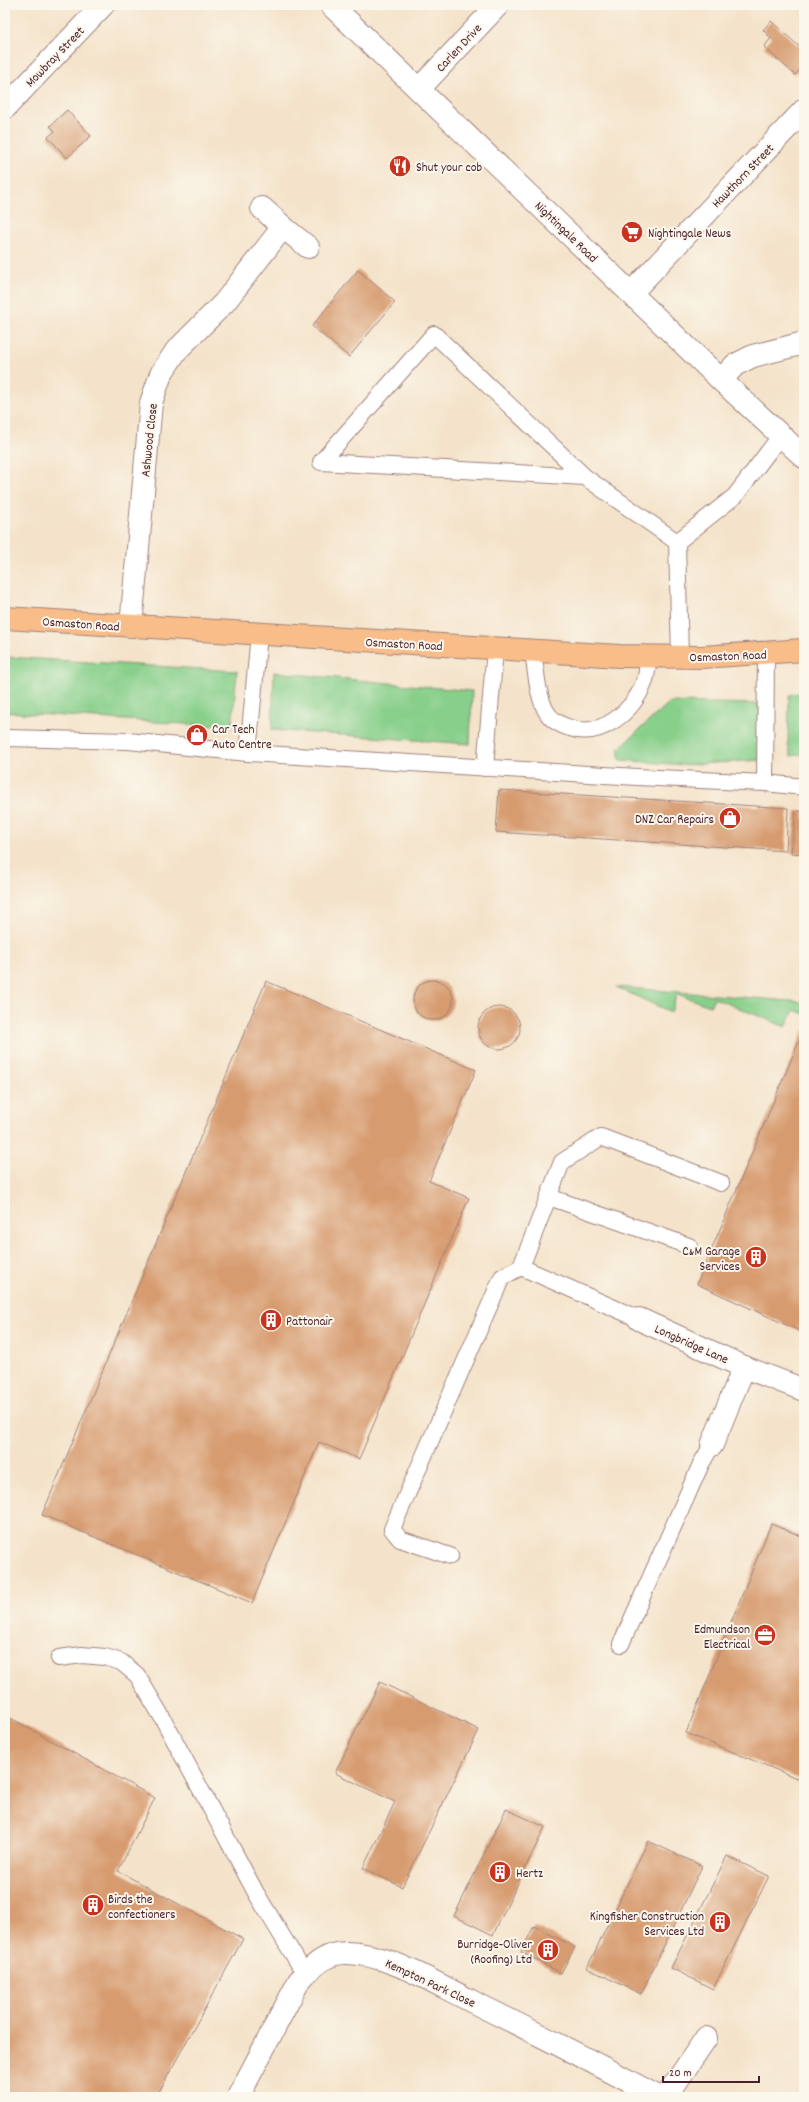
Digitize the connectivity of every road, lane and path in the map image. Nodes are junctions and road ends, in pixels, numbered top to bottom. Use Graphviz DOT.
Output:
graph roads {
  1 [pos="104,5"];
  2 [pos="331,5"];
  3 [pos="498,5"];
  4 [pos="419,89"];
  5 [pos="5,108"];
  6 [pos="804,110"];
  7 [pos="262,208"];
  8 [pos="283,227"];
  9 [pos="308,247"];
  10 [pos="631,293"];
  11 [pos="804,343"];
  12 [pos="721,380"];
  13 [pos="781,435"];
  14 [pos="804,457"];
  15 [pos="585,478"];
  16 [pos="677,542"];
  17 [pos="5,618"];
  18 [pos="131,626"];
  19 [pos="259,634"];
  20 [pos="495,649"];
  21 [pos="804,650"];
  22 [pos="533,651"];
  23 [pos="766,654"];
  24 [pos="648,656"];
  25 [pos="680,657"];
  26 [pos="5,738"];
  27 [pos="248,753"];
  28 [pos="485,768"];
  29 [pos="766,783"];
  30 [pos="804,787"];
  31 [pos="721,1183"];
  32 [pos="549,1196"];
  33 [pos="689,1246"];
  34 [pos="521,1267"];
  35 [pos="639,1319"];
  36 [pos="744,1366"];
  37 [pos="804,1390"];
  38 [pos="712,1445"];
  39 [pos="450,1556"];
  40 [pos="621,1644"];
  41 [pos="59,1658"];
  42 [pos="305,1974"];
  43 [pos="706,2038"];
  44 [pos="238,2097"];
  45 [pos="658,2097"];
  46 [pos="666,2097"];
  1 -- 5 [label="street, Mowbray Street"];
  2 -- 4 [label="street, Nightingale Road"];
  3 -- 4 [label="street, Carlen Drive"];
  4 -- 10 [label="street, Nightingale Road"];
  6 -- 10 [label="street, Hawthorn Street"];
  7 -- 8 [label="street"];
  8 -- 9 [label="street"];
  8 -- 18 [label="street, Ashwood Close"];
  10 -- 12 [label="street, Nightingale Road"];
  11 -- 12 [label="street"];
  12 -- 13 [label="street, Nightingale Road"];
  13 -- 14 [label="street, Nightingale Road"];
  13 -- 16 [label="lane"];
  15 -- 15 [label="lane"];
  15 -- 16 [label="lane"];
  16 -- 25 [label="lane"];
  17 -- 18 [label="main road, Osmaston Road"];
  18 -- 19 [label="main road, Osmaston Road"];
  19 -- 20 [label="main road, Osmaston Road"];
  19 -- 27 [label="lane"];
  20 -- 22 [label="main road, Osmaston Road"];
  20 -- 28 [label="lane"];
  21 -- 23 [label="main road, Osmaston Road"];
  22 -- 24 [label="main road, Osmaston Road"];
  22 -- 24 [label="lane"];
  23 -- 25 [label="main road, Osmaston Road"];
  23 -- 29 [label="lane"];
  24 -- 25 [label="main road, Osmaston Road"];
  26 -- 27 [label="lane"];
  27 -- 28 [label="lane"];
  28 -- 29 [label="lane"];
  29 -- 30 [label="lane"];
  31 -- 32 [label="lane"];
  32 -- 33 [label="lane"];
  32 -- 34 [label="lane"];
  34 -- 35 [label="lane"];
  34 -- 39 [label="lane"];
  35 -- 36 [label="street, Longbridge Lane"];
  36 -- 37 [label="street, Longbridge Lane"];
  36 -- 38 [label="street, Longbridge Lane"];
  38 -- 40 [label="lane"];
  41 -- 42 [label="lane"];
  42 -- 44 [label="street, Kempton Park Close"];
  42 -- 45 [label="street, Kempton Park Close"];
  43 -- 46 [label="street"];
}
